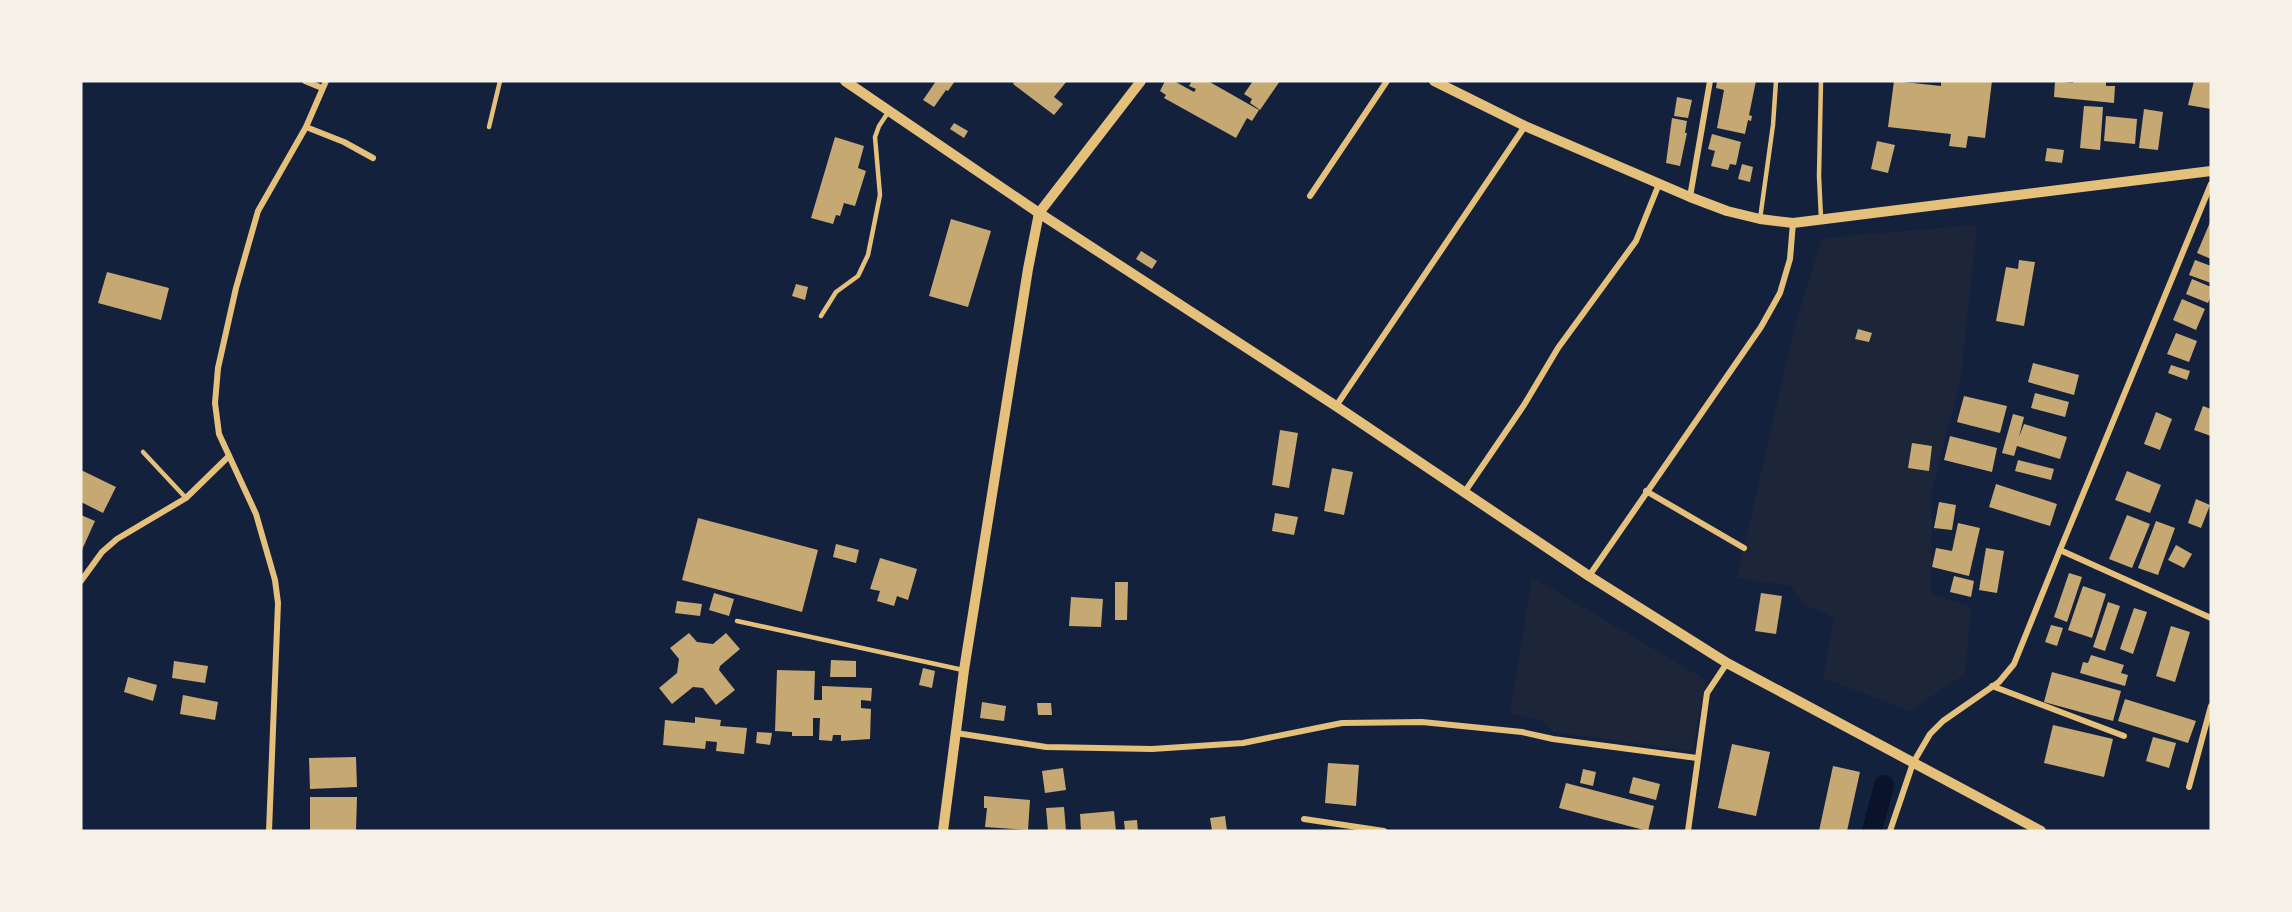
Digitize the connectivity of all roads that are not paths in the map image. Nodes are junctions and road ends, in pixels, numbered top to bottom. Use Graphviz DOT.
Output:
graph roads {
  1 [pos="305,81"];
  2 [pos="326,81"];
  3 [pos="500,81"];
  4 [pos="845,81"];
  5 [pos="1142,81"];
  6 [pos="1387,81"];
  7 [pos="1434,81"];
  8 [pos="1710,81"];
  9 [pos="1776,81"];
  10 [pos="1821,81"];
  11 [pos="322,88"];
  12 [pos="889,110"];
  13 [pos="1525,126"];
  14 [pos="306,127"];
  15 [pos="489,127"];
  16 [pos="373,158"];
  17 [pos="2211,171"];
  18 [pos="1659,184"];
  19 [pos="2211,184"];
  20 [pos="1310,196"];
  21 [pos="1690,197"];
  22 [pos="1039,213"];
  23 [pos="1760,219"];
  24 [pos="1821,220"];
  25 [pos="1793,223"];
  26 [pos="821,316"];
  27 [pos="1336,406"];
  28 [pos="143,452"];
  29 [pos="228,456"];
  30 [pos="1646,491"];
  31 [pos="1464,493"];
  32 [pos="186,498"];
  33 [pos="1744,548"];
  34 [pos="2060,550"];
  35 [pos="81,564"];
  36 [pos="90,567"];
  37 [pos="1589,576"];
  38 [pos="81,580"];
  39 [pos="2211,618"];
  40 [pos="737,621"];
  41 [pos="1727,663"];
  42 [pos="964,670"];
  43 [pos="1992,686"];
  44 [pos="2211,706"];
  45 [pos="956,733"];
  46 [pos="2124,736"];
  47 [pos="1697,758"];
  48 [pos="1913,763"];
  49 [pos="2189,786"];
  50 [pos="1304,819"];
  51 [pos="269,831"];
  52 [pos="943,831"];
  53 [pos="1384,831"];
  54 [pos="1688,831"];
  55 [pos="1890,831"];
  56 [pos="2041,831"];
  1 -- 11 [label="street"];
  2 -- 11 [label="street"];
  3 -- 15 [label="lane"];
  4 -- 12 [label="street"];
  5 -- 22 [label="street"];
  6 -- 20 [label="street"];
  7 -- 13 [label="street"];
  8 -- 21 [label="street"];
  9 -- 23 [label="lane"];
  10 -- 24 [label="lane"];
  11 -- 14 [label="street"];
  12 -- 22 [label="street"];
  12 -- 26 [label="lane"];
  13 -- 18 [label="street"];
  13 -- 27 [label="street"];
  14 -- 16 [label="street"];
  14 -- 29 [label="street"];
  17 -- 24 [label="street"];
  18 -- 21 [label="street"];
  18 -- 31 [label="street"];
  19 -- 34 [label="street"];
  21 -- 23 [label="street"];
  22 -- 27 [label="street"];
  22 -- 42 [label="street"];
  23 -- 25 [label="street"];
  24 -- 25 [label="street"];
  25 -- 30 [label="street"];
  27 -- 31 [label="street"];
  28 -- 32 [label="lane"];
  29 -- 32 [label="street"];
  29 -- 51 [label="street"];
  30 -- 33 [label="street"];
  30 -- 37 [label="street"];
  31 -- 37 [label="street"];
  32 -- 36 [label="street"];
  34 -- 39 [label="street"];
  34 -- 43 [label="street"];
  35 -- 36 [label="street"];
  36 -- 38 [label="street"];
  37 -- 41 [label="street"];
  40 -- 42 [label="lane"];
  41 -- 47 [label="street"];
  41 -- 48 [label="street"];
  42 -- 45 [label="street"];
  43 -- 46 [label="street"];
  43 -- 48 [label="street"];
  44 -- 49 [label="street"];
  45 -- 47 [label="street"];
  45 -- 52 [label="street"];
  47 -- 54 [label="street"];
  48 -- 55 [label="street"];
  48 -- 56 [label="street"];
  50 -- 53 [label="street"];
}
